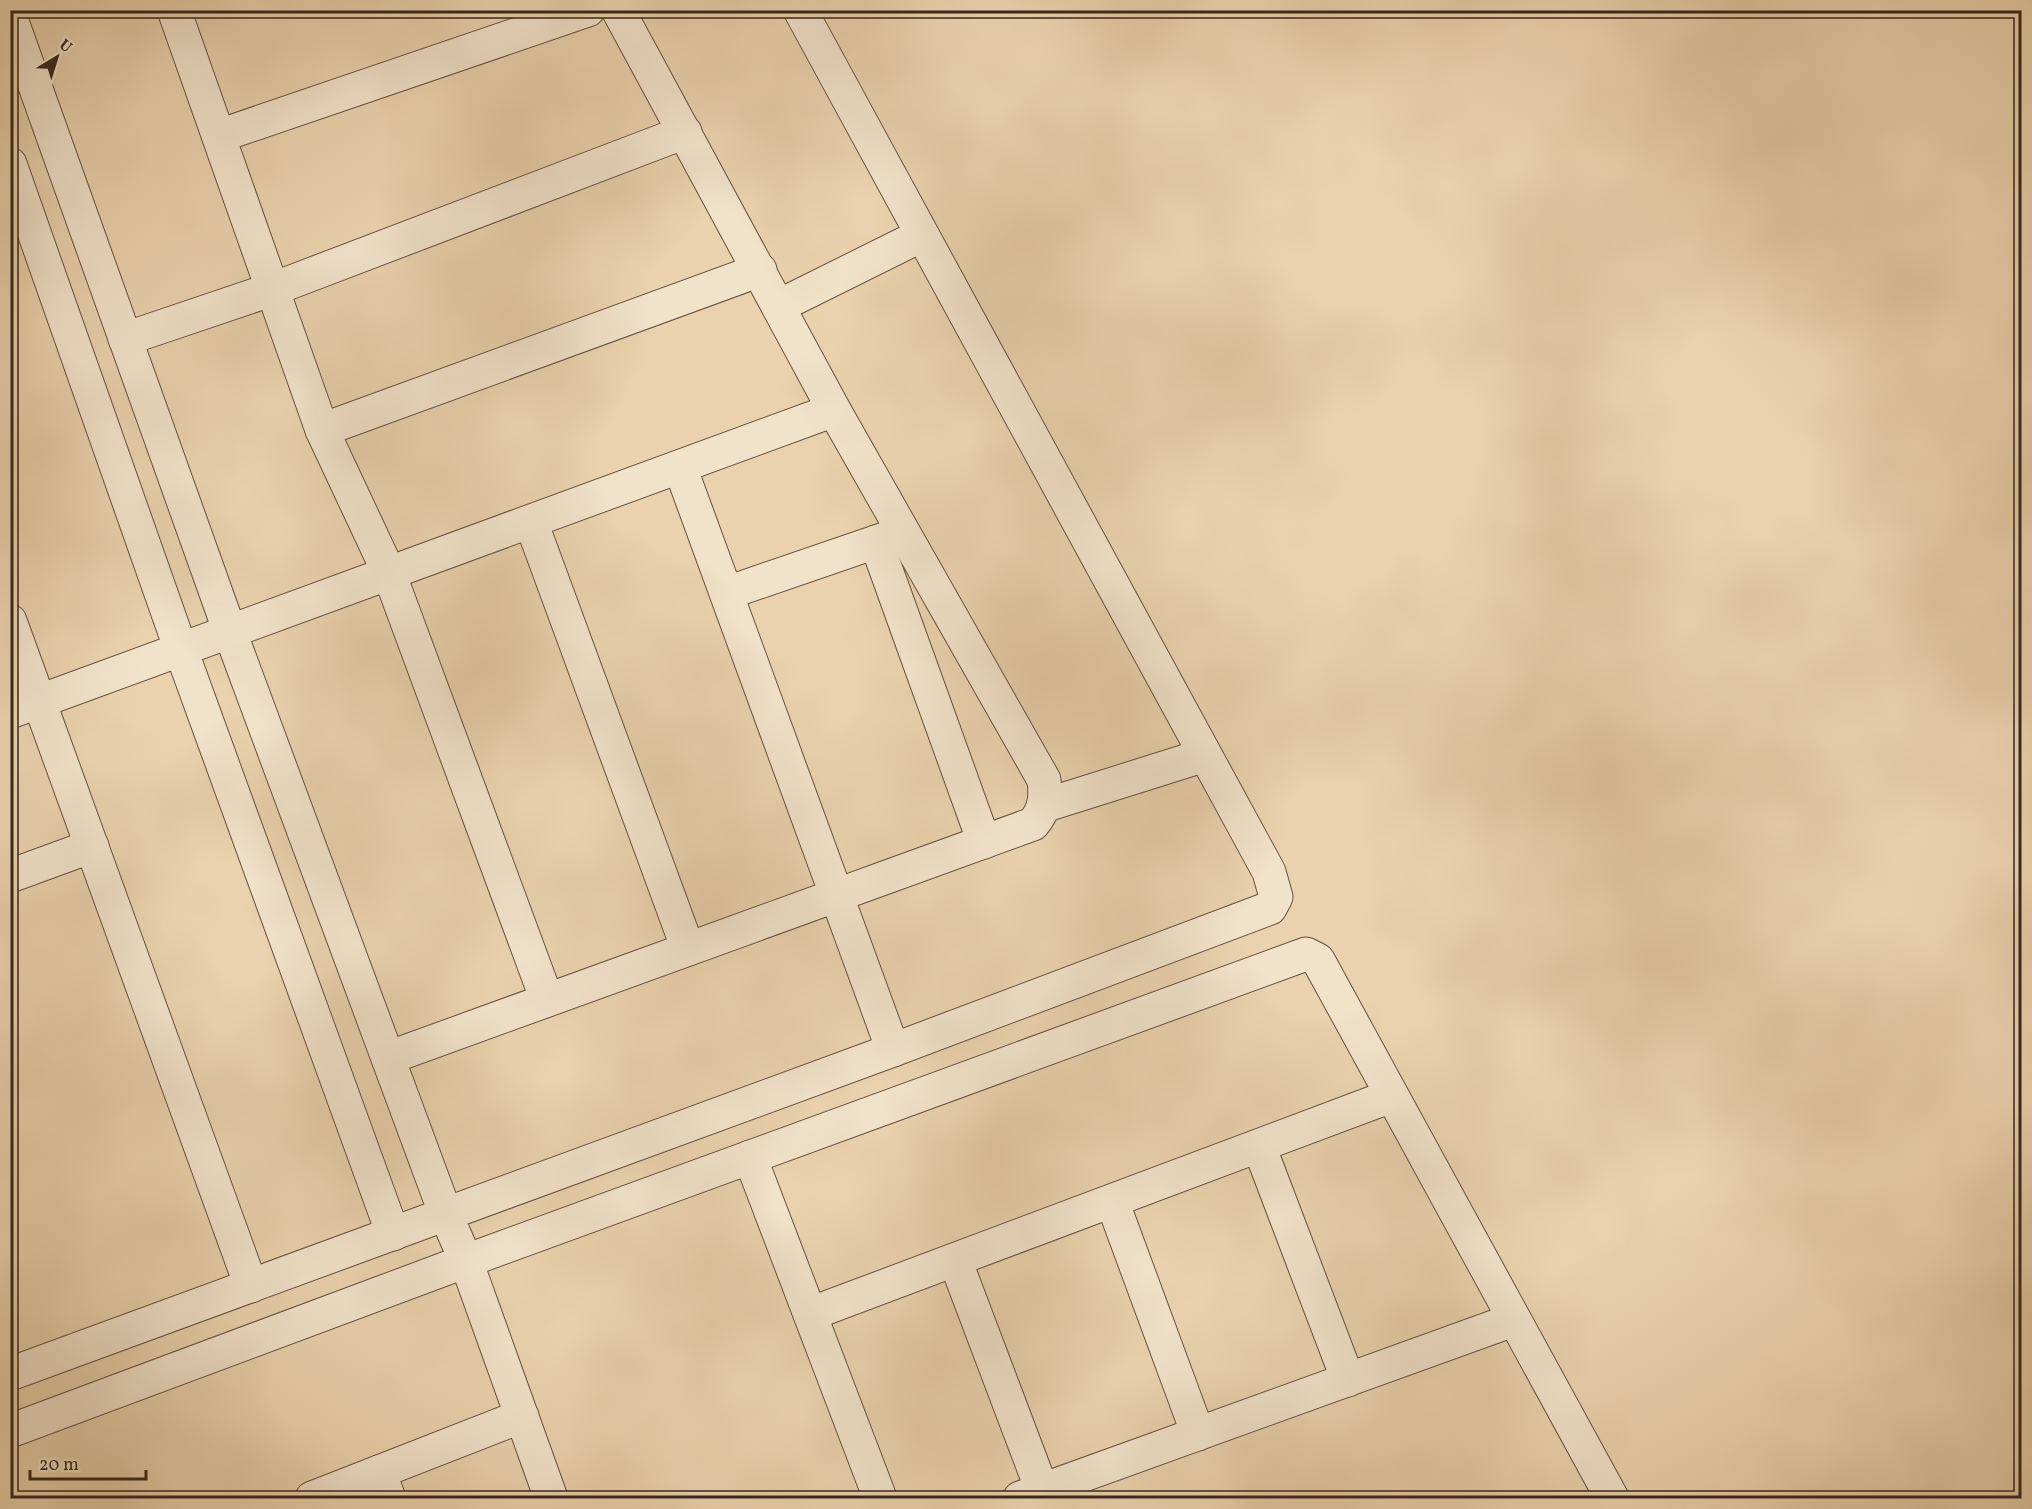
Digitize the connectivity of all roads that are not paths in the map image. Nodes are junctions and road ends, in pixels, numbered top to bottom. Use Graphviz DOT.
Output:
graph roads {
  1 [pos="174,10"];
  2 [pos="588,10"];
  3 [pos="618,10"];
  4 [pos="800,10"];
  5 [pos="10,16"];
  6 [pos="685,132"];
  7 [pos="219,136"];
  8 [pos="10,164"];
  9 [pos="921,235"];
  10 [pos="760,270"];
  11 [pos="273,289"];
  12 [pos="778,306"];
  13 [pos="125,339"];
  14 [pos="834,410"];
  15 [pos="322,429"];
  16 [pos="680,467"];
  17 [pos="531,522"];
  18 [pos="890,537"];
  19 [pos="389,573"];
  20 [pos="728,593"];
  21 [pos="10,621"];
  22 [pos="230,632"];
  23 [pos="181,650"];
  24 [pos="25,707"];
  25 [pos="1205,755"];
  26 [pos="1043,806"];
  27 [pos="984,842"];
  28 [pos="92,846"];
  29 [pos="10,876"];
  30 [pos="837,896"];
  31 [pos="688,949"];
  32 [pos="547,1000"];
  33 [pos="893,1050"];
  34 [pos="388,1058"];
  35 [pos="1391,1096"];
  36 [pos="1259,1146"];
  37 [pos="750,1157"];
  38 [pos="1112,1201"];
  39 [pos="446,1215"];
  40 [pos="393,1234"];
  41 [pos="955,1260"];
  42 [pos="466,1261"];
  43 [pos="250,1286"];
  44 [pos="810,1314"];
  45 [pos="1514,1320"];
  46 [pos="10,1374"];
  47 [pos="1348,1380"];
  48 [pos="522,1416"];
  49 [pos="10,1431"];
  50 [pos="1198,1434"];
  51 [pos="384,1485"];
  52 [pos="1036,1496"];
  53 [pos="312,1498"];
  54 [pos="551,1498"];
  55 [pos="880,1498"];
  56 [pos="1612,1498"];
  1 -- 7 [label="street"];
  2 -- 7 [label="street"];
  3 -- 6 [label="street"];
  4 -- 9 [label="street"];
  5 -- 13 [label="street"];
  6 -- 10 [label="street"];
  6 -- 11 [label="street"];
  7 -- 11 [label="street"];
  8 -- 23 [label="street"];
  9 -- 12 [label="street"];
  9 -- 25 [label="street"];
  10 -- 12 [label="street"];
  10 -- 15 [label="street"];
  11 -- 13 [label="street"];
  11 -- 15 [label="street"];
  12 -- 14 [label="street"];
  13 -- 22 [label="street"];
  14 -- 16 [label="street"];
  14 -- 18 [label="street"];
  15 -- 19 [label="street"];
  16 -- 17 [label="street"];
  16 -- 20 [label="street"];
  17 -- 19 [label="street"];
  17 -- 31 [label="street"];
  18 -- 20 [label="street"];
  18 -- 26 [label="street"];
  18 -- 27 [label="street"];
  19 -- 22 [label="street"];
  19 -- 32 [label="street"];
  20 -- 30 [label="street"];
  21 -- 24 [label="street"];
  22 -- 23 [label="street"];
  22 -- 34 [label="street"];
  23 -- 24 [label="street"];
  23 -- 40 [label="street"];
  24 -- 28 [label="street"];
  25 -- 26 [label="street"];
  25 -- 33 [label="street"];
  26 -- 27 [label="street"];
  27 -- 30 [label="street"];
  28 -- 29 [label="street"];
  28 -- 43 [label="street"];
  30 -- 31 [label="street"];
  30 -- 33 [label="street"];
  31 -- 32 [label="street"];
  32 -- 34 [label="street"];
  33 -- 39 [label="street"];
  34 -- 39 [label="street"];
  35 -- 36 [label="street"];
  35 -- 37 [label="street"];
  35 -- 45 [label="street"];
  36 -- 38 [label="street"];
  36 -- 47 [label="street"];
  37 -- 42 [label="street"];
  37 -- 44 [label="street"];
  38 -- 41 [label="street"];
  38 -- 50 [label="street"];
  39 -- 40 [label="street"];
  39 -- 42 [label="street"];
  40 -- 43 [label="street"];
  41 -- 44 [label="street"];
  41 -- 52 [label="street"];
  42 -- 48 [label="street"];
  42 -- 49 [label="street"];
  43 -- 46 [label="street"];
  44 -- 55 [label="street"];
  45 -- 47 [label="street"];
  45 -- 56 [label="street"];
  47 -- 50 [label="street"];
  48 -- 51 [label="street"];
  48 -- 54 [label="street"];
  50 -- 52 [label="street"];
  51 -- 53 [label="street"];
}
